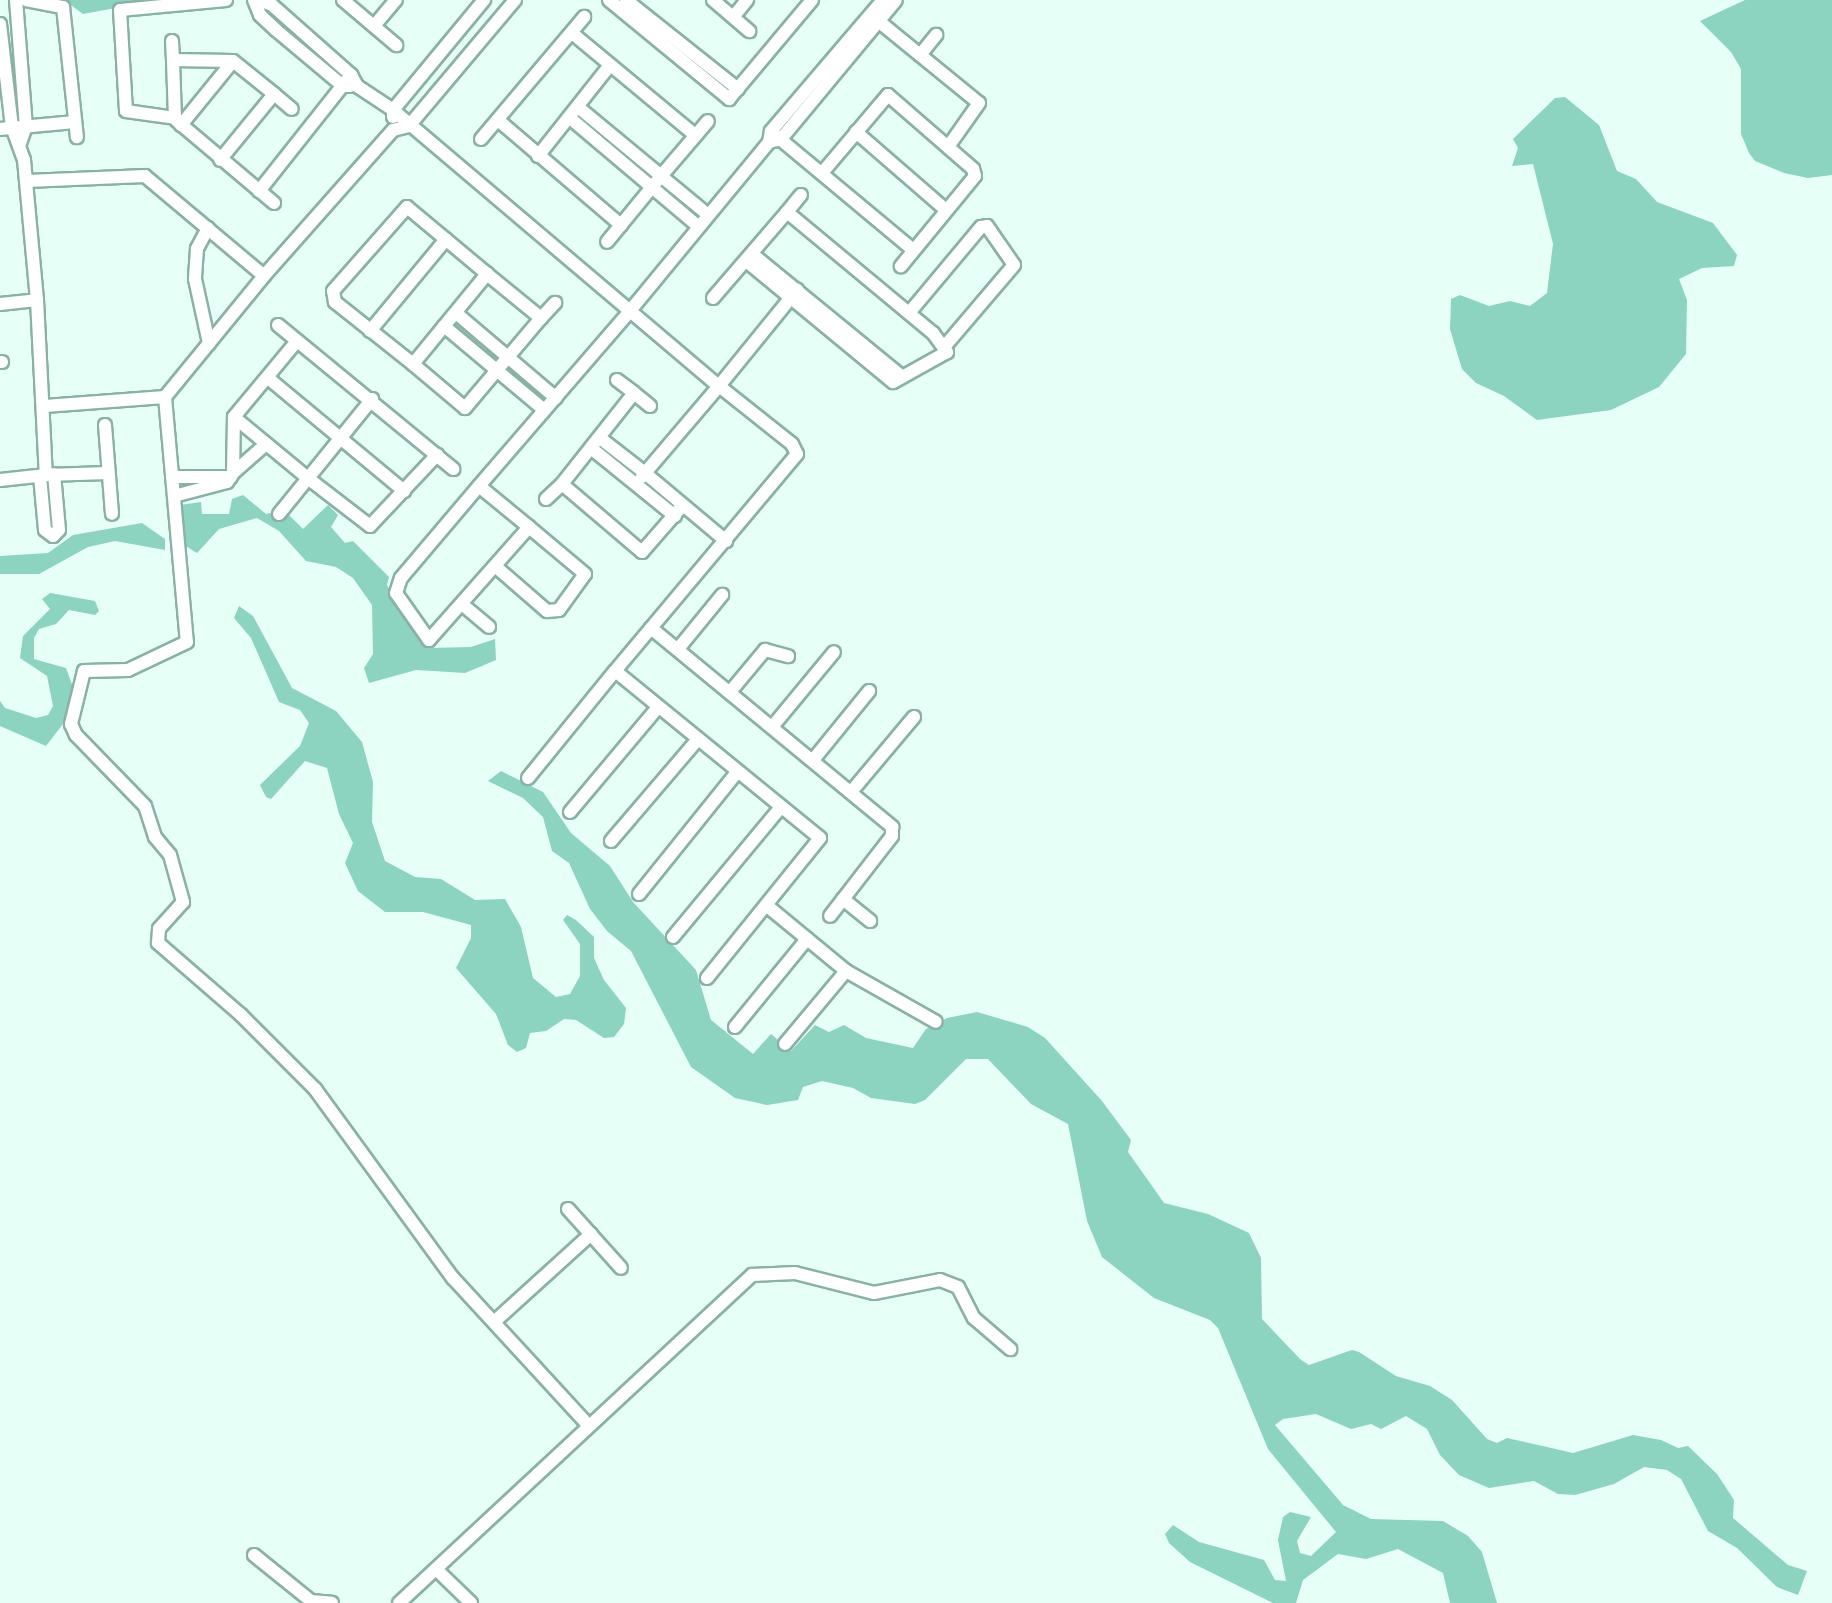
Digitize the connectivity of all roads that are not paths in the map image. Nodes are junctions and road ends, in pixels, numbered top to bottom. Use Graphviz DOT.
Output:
graph roads {
  1 [pos="16,0"];
  2 [pos="26,0"];
  3 [pos="226,0"];
  4 [pos="254,0"];
  5 [pos="343,0"];
  6 [pos="396,0"];
  7 [pos="484,0"];
  8 [pos="515,0"];
  9 [pos="626,0"];
  10 [pos="713,0"];
  11 [pos="747,0"];
  12 [pos="812,0"];
  13 [pos="883,0"];
  14 [pos="896,0"];
  15 [pos="612,1"];
  16 [pos="269,2"];
  17 [pos="261,16"];
  18 [pos="734,16"];
  19 [pos="584,18"];
  20 [pos="875,19"];
  21 [pos="0,23"];
  22 [pos="374,26"];
  23 [pos="749,31"];
  24 [pos="572,33"];
  25 [pos="936,35"];
  26 [pos="172,41"];
  27 [pos="396,45"];
  28 [pos="920,55"];
  29 [pos="173,60"];
  30 [pos="233,61"];
  31 [pos="610,65"];
  32 [pos="354,81"];
  33 [pos="343,86"];
  34 [pos="738,89"];
  35 [pos="274,94"];
  36 [pos="578,107"];
  37 [pos="292,109"];
  38 [pos="393,110"];
  39 [pos="570,118"];
  40 [pos="498,120"];
  41 [pos="708,121"];
  42 [pos="75,122"];
  43 [pos="178,122"];
  44 [pos="26,126"];
  45 [pos="409,126"];
  46 [pos="6,128"];
  47 [pos="393,131"];
  48 [pos="856,132"];
  49 [pos="695,135"];
  50 [pos="77,137"];
  51 [pos="774,137"];
  52 [pos="481,139"];
  53 [pos="20,143"];
  54 [pos="948,147"];
  55 [pos="538,156"];
  56 [pos="220,160"];
  57 [pos="821,173"];
  58 [pos="661,176"];
  59 [pos="27,181"];
  60 [pos="652,186"];
  61 [pos="259,191"];
  62 [pos="801,195"];
  63 [pos="274,203"];
  64 [pos="946,210"];
  65 [pos="787,212"];
  66 [pos="707,214"];
  67 [pos="621,225"];
  68 [pos="698,226"];
  69 [pos="208,228"];
  70 [pos="446,239"];
  71 [pos="607,242"];
  72 [pos="913,250"];
  73 [pos="749,257"];
  74 [pos="901,266"];
  75 [pos="487,274"];
  76 [pos="264,276"];
  77 [pos="794,294"];
  78 [pos="713,298"];
  79 [pos="37,300"];
  80 [pos="555,303"];
  81 [pos="0,304"];
  82 [pos="629,312"];
  83 [pos="456,313"];
  84 [pos="909,313"];
  85 [pos="541,318"];
  86 [pos="278,325"];
  87 [pos="444,326"];
  88 [pos="370,331"];
  89 [pos="297,341"];
  90 [pos="209,343"];
  91 [pos="946,345"];
  92 [pos="510,358"];
  93 [pos="413,364"];
  94 [pos="499,372"];
  95 [pos="268,378"];
  96 [pos="617,380"];
  97 [pos="719,386"];
  98 [pos="634,393"];
  99 [pos="165,397"];
  100 [pos="556,398"];
  101 [pos="372,400"];
  102 [pos="45,406"];
  103 [pos="650,406"];
  104 [pos="544,411"];
  105 [pos="234,417"];
  106 [pos="105,425"];
  107 [pos="341,440"];
  108 [pos="596,443"];
  109 [pos="266,444"];
  110 [pos="437,455"];
  111 [pos="453,469"];
  112 [pos="108,473"];
  113 [pos="47,475"];
  114 [pos="232,475"];
  115 [pos="172,477"];
  116 [pos="641,478"];
  117 [pos="309,479"];
  118 [pos="0,480"];
  119 [pos="562,484"];
  120 [pos="479,486"];
  121 [pos="404,491"];
  122 [pos="174,496"];
  123 [pos="546,499"];
  124 [pos="679,510"];
  125 [pos="112,514"];
  126 [pos="279,514"];
  127 [pos="529,527"];
  128 [pos="726,541"];
  129 [pos="495,566"];
  130 [pos="722,594"];
  131 [pos="463,605"];
  132 [pos="489,627"];
  133 [pos="651,628"];
  134 [pos="678,649"];
  135 [pos="834,652"];
  136 [pos="788,656"];
  137 [pos="615,671"];
  138 [pos="869,691"];
  139 [pos="730,692"];
  140 [pos="658,706"];
  141 [pos="914,717"];
  142 [pos="772,727"];
  143 [pos="698,739"];
  144 [pos="813,760"];
  145 [pos="737,772"];
  146 [pos="528,778"];
  147 [pos="851,792"];
  148 [pos="781,807"];
  149 [pos="570,812"];
  150 [pos="611,842"];
  151 [pos="639,894"];
  152 [pos="843,898"];
  153 [pos="766,905"];
  154 [pos="830,916"];
  155 [pos="870,921"];
  156 [pos="673,937"];
  157 [pos="807,939"];
  158 [pos="846,971"];
  159 [pos="707,978"];
  160 [pos="936,1022"];
  161 [pos="735,1027"];
  162 [pos="785,1044"];
  163 [pos="568,1209"];
  164 [pos="591,1234"];
  165 [pos="621,1268"];
  166 [pos="494,1322"];
  167 [pos="1010,1349"];
  168 [pos="589,1426"];
  169 [pos="254,1555"];
  170 [pos="436,1569"];
  171 [pos="332,1603"];
  172 [pos="399,1603"];
  173 [pos="471,1603"];
  1 -- 44 [label="street"];
  2 -- 42 [label="street"];
  3 -- 43 [label="street"];
  4 -- 17 [label="street"];
  5 -- 22 [label="street"];
  6 -- 22 [label="street"];
  7 -- 38 [label="street"];
  8 -- 45 [label="street"];
  9 -- 34 [label="street"];
  10 -- 18 [label="street"];
  11 -- 18 [label="street"];
  12 -- 34 [label="street"];
  13 -- 20 [label="street"];
  14 -- 20 [label="street"];
  15 -- 34 [label="street"];
  16 -- 17 [label="street"];
  16 -- 32 [label="street"];
  17 -- 33 [label="street"];
  18 -- 23 [label="street"];
  19 -- 24 [label="street"];
  20 -- 28 [label="street"];
  20 -- 51 [label="street"];
  21 -- 46 [label="street"];
  22 -- 27 [label="street"];
  24 -- 31 [label="street"];
  24 -- 40 [label="street"];
  25 -- 28 [label="street"];
  26 -- 29 [label="street"];
  28 -- 54 [label="street"];
  29 -- 30 [label="street"];
  29 -- 43 [label="street"];
  30 -- 35 [label="street"];
  30 -- 43 [label="street"];
  31 -- 36 [label="street"];
  31 -- 49 [label="street"];
  32 -- 33 [label="street"];
  32 -- 38 [label="street"];
  33 -- 61 [label="street"];
  35 -- 37 [label="street"];
  35 -- 56 [label="street"];
  36 -- 39 [label="street"];
  36 -- 58 [label="street"];
  38 -- 45 [label="street"];
  38 -- 47 [label="street"];
  39 -- 55 [label="street"];
  39 -- 60 [label="street"];
  40 -- 52 [label="street"];
  40 -- 55 [label="street"];
  41 -- 49 [label="street"];
  42 -- 44 [label="street"];
  42 -- 50 [label="street"];
  43 -- 56 [label="street"];
  44 -- 46 [label="street"];
  44 -- 53 [label="street"];
  45 -- 47 [label="street"];
  45 -- 82 [label="street"];
  46 -- 53 [label="street"];
  47 -- 76 [label="street"];
  48 -- 54 [label="street"];
  48 -- 57 [label="street"];
  48 -- 64 [label="street"];
  49 -- 58 [label="street"];
  51 -- 57 [label="street"];
  51 -- 66 [label="street"];
  53 -- 59 [label="street"];
  54 -- 64 [label="street"];
  55 -- 67 [label="street"];
  56 -- 61 [label="street"];
  57 -- 72 [label="street"];
  58 -- 60 [label="street"];
  58 -- 66 [label="street"];
  59 -- 69 [label="street"];
  59 -- 79 [label="street"];
  60 -- 67 [label="street"];
  60 -- 68 [label="street"];
  61 -- 63 [label="street"];
  62 -- 65 [label="street"];
  64 -- 72 [label="street"];
  65 -- 73 [label="street"];
  65 -- 84 [label="street"];
  66 -- 68 [label="street"];
  67 -- 71 [label="street"];
  68 -- 82 [label="street"];
  69 -- 76 [label="street"];
  69 -- 90 [label="street"];
  70 -- 75 [label="street"];
  70 -- 88 [label="street"];
  70 -- 88 [label="street"];
  72 -- 74 [label="street"];
  73 -- 77 [label="street"];
  73 -- 78 [label="street"];
  75 -- 83 [label="street"];
  75 -- 85 [label="street"];
  76 -- 90 [label="street"];
  77 -- 91 [label="street"];
  77 -- 97 [label="street"];
  79 -- 81 [label="street"];
  79 -- 102 [label="street"];
  80 -- 85 [label="street"];
  82 -- 97 [label="street"];
  82 -- 100 [label="street"];
  83 -- 87 [label="street"];
  83 -- 92 [label="street"];
  84 -- 91 [label="street"];
  84 -- 91 [label="street"];
  85 -- 92 [label="street"];
  86 -- 89 [label="street"];
  87 -- 93 [label="street"];
  87 -- 94 [label="street"];
  88 -- 93 [label="street"];
  89 -- 95 [label="street"];
  89 -- 101 [label="street"];
  90 -- 99 [label="street"];
  92 -- 94 [label="street"];
  92 -- 100 [label="street"];
  93 -- 94 [label="street"];
  94 -- 104 [label="street"];
  95 -- 105 [label="street"];
  95 -- 107 [label="street"];
  96 -- 98 [label="street"];
  97 -- 116 [label="street"];
  97 -- 128 [label="street"];
  98 -- 103 [label="street"];
  98 -- 108 [label="street"];
  99 -- 102 [label="street"];
  99 -- 115 [label="street"];
  100 -- 104 [label="street"];
  101 -- 107 [label="street"];
  101 -- 110 [label="street"];
  102 -- 113 [label="street"];
  104 -- 120 [label="street"];
  105 -- 109 [label="street"];
  105 -- 114 [label="street"];
  106 -- 112 [label="street"];
  107 -- 117 [label="street"];
  107 -- 121 [label="street"];
  108 -- 116 [label="street"];
  108 -- 119 [label="street"];
  109 -- 114 [label="street"];
  109 -- 117 [label="street"];
  110 -- 111 [label="street"];
  110 -- 121 [label="street"];
  112 -- 113 [label="street"];
  112 -- 125 [label="street"];
  113 -- 118 [label="street"];
  114 -- 115 [label="street"];
  114 -- 122 [label="street"];
  115 -- 122 [label="street"];
  116 -- 124 [label="street"];
  117 -- 121 [label="street"];
  117 -- 126 [label="street"];
  119 -- 123 [label="street"];
  119 -- 124 [label="street"];
  120 -- 127 [label="street"];
  120 -- 131 [label="street"];
  122 -- 166 [label="street"];
  124 -- 128 [label="street"];
  127 -- 129 [label="street"];
  127 -- 129 [label="street"];
  128 -- 133 [label="street"];
  129 -- 131 [label="street"];
  130 -- 134 [label="street"];
  131 -- 132 [label="street"];
  133 -- 134 [label="street"];
  133 -- 137 [label="street"];
  134 -- 139 [label="street"];
  135 -- 142 [label="street"];
  136 -- 139 [label="street"];
  137 -- 140 [label="street"];
  137 -- 146 [label="street"];
  138 -- 144 [label="street"];
  139 -- 142 [label="street"];
  140 -- 143 [label="street"];
  140 -- 149 [label="street"];
  141 -- 147 [label="street"];
  142 -- 144 [label="street"];
  143 -- 145 [label="street"];
  143 -- 150 [label="street"];
  144 -- 147 [label="street"];
  145 -- 148 [label="street"];
  145 -- 151 [label="street"];
  147 -- 152 [label="street"];
  148 -- 153 [label="street"];
  148 -- 156 [label="street"];
  152 -- 154 [label="street"];
  152 -- 155 [label="street"];
  153 -- 157 [label="street"];
  153 -- 159 [label="street"];
  157 -- 158 [label="street"];
  157 -- 161 [label="street"];
  158 -- 160 [label="street"];
  158 -- 162 [label="street"];
  163 -- 164 [label="street"];
  164 -- 165 [label="street"];
  164 -- 166 [label="street"];
  166 -- 168 [label="street"];
  167 -- 168 [label="street"];
  168 -- 170 [label="street"];
  169 -- 171 [label="street"];
  170 -- 172 [label="street"];
  170 -- 173 [label="street"];
}
